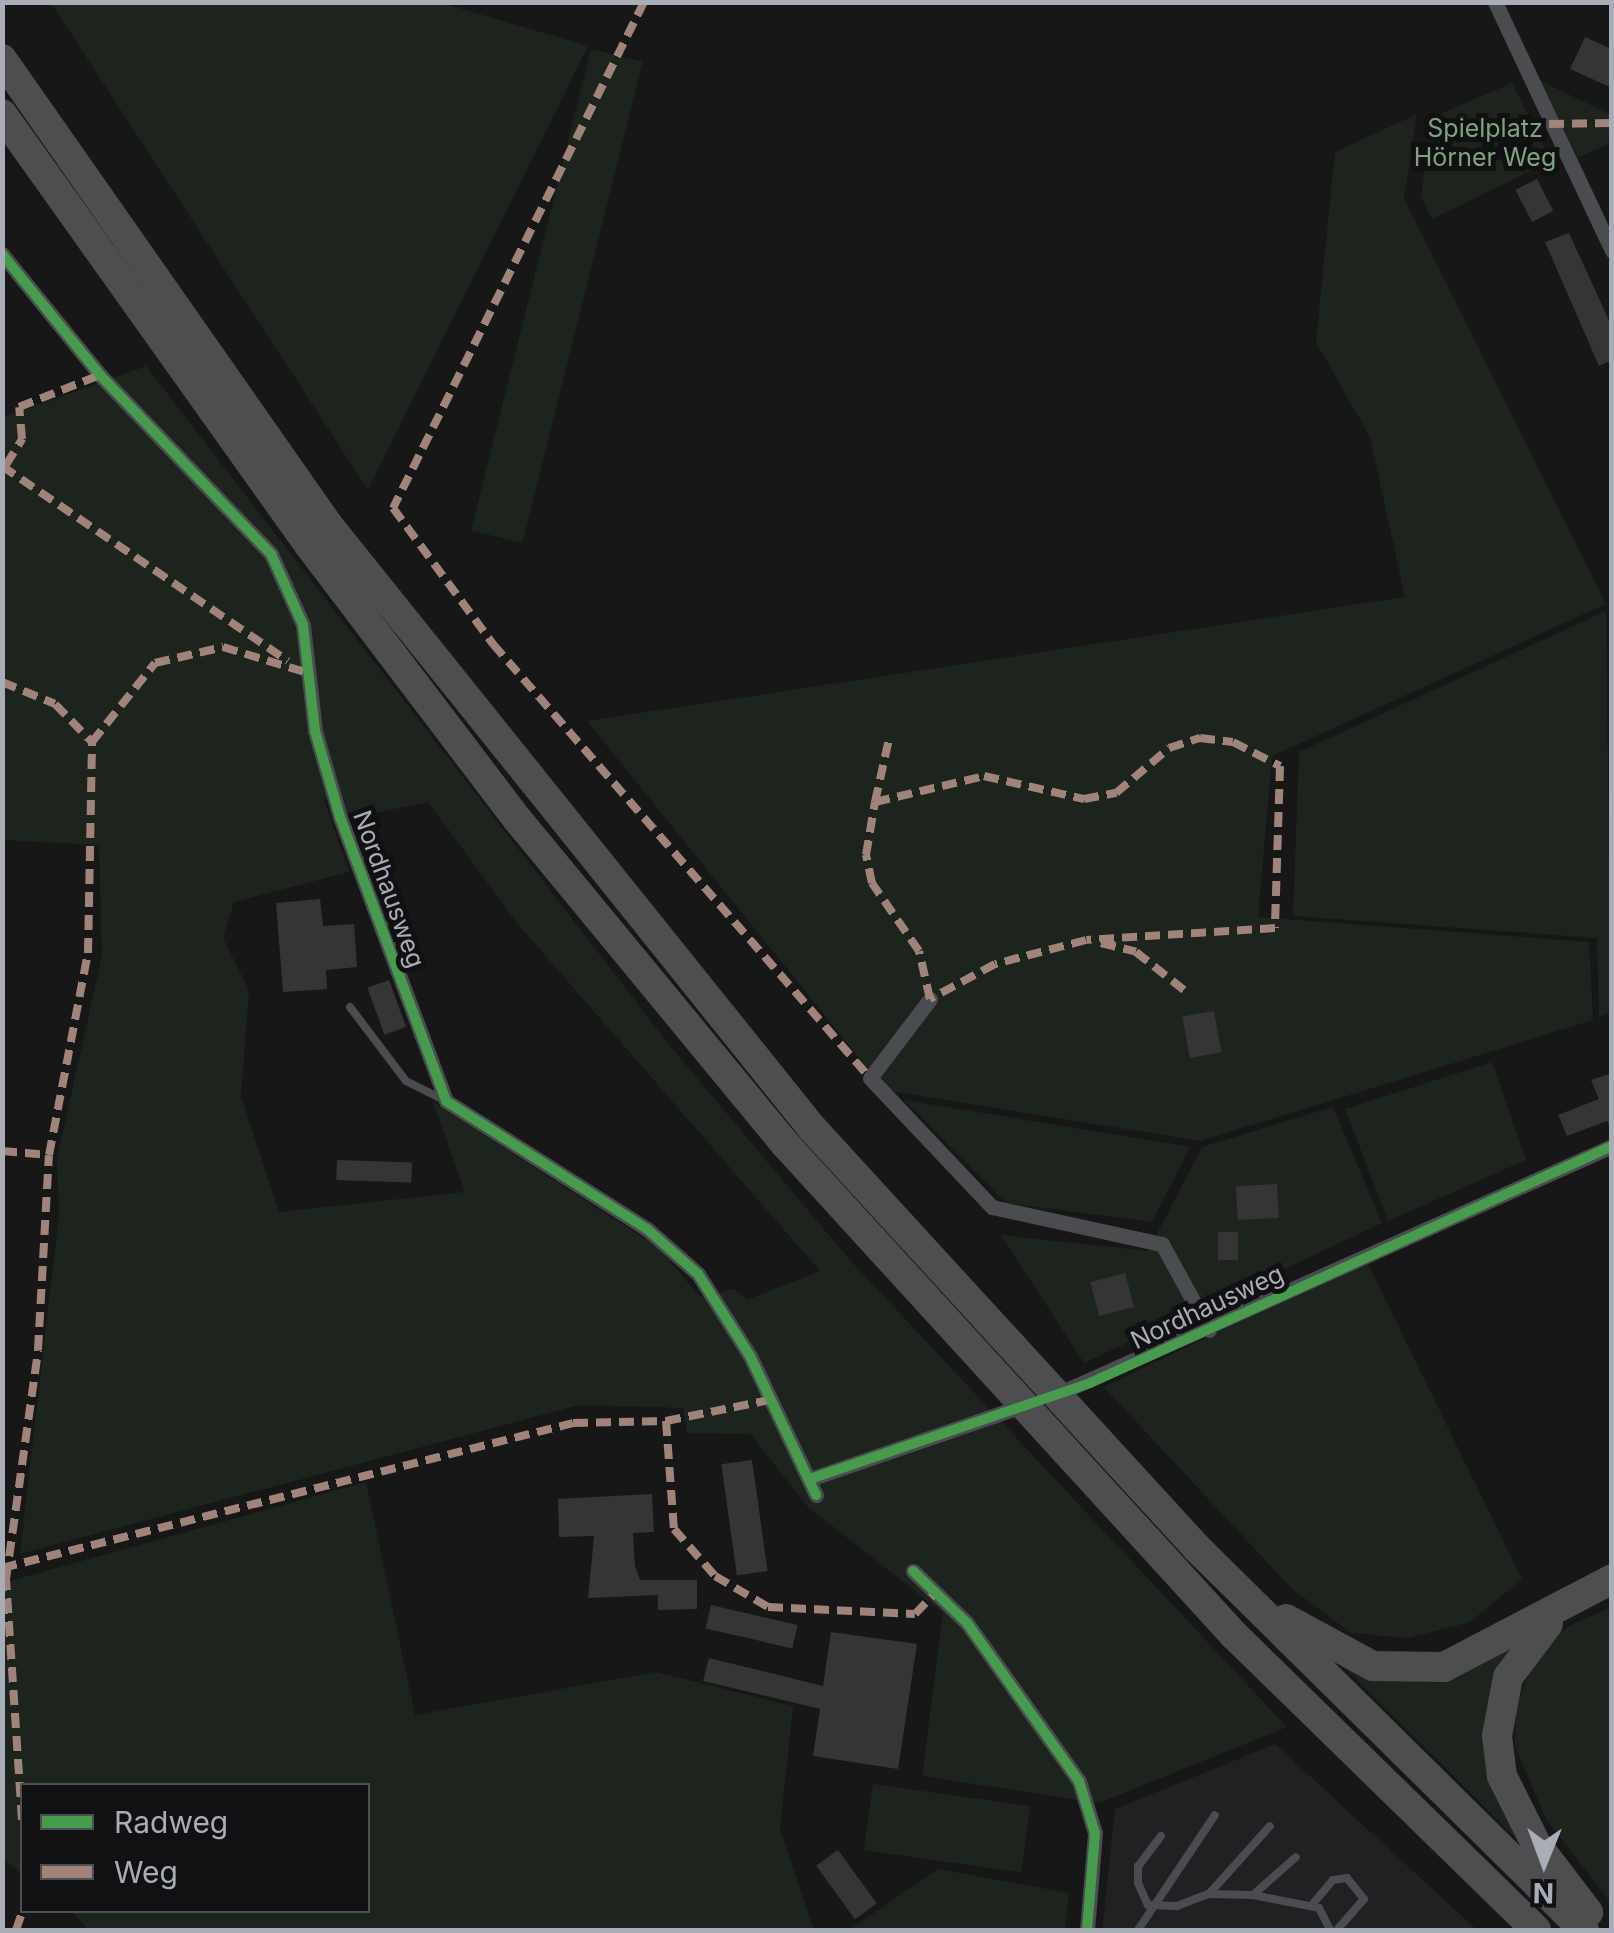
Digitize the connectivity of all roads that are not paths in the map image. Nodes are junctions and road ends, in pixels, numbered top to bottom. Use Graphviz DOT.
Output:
graph roads {
  1 [pos="1495,2"];
  2 [pos="2,58"];
  3 [pos="2,114"];
  4 [pos="1612,251"];
  5 [pos="2,254"];
  6 [pos="930,999"];
  7 [pos="350,1007"];
  8 [pos="446,1102"];
  9 [pos="1612,1146"];
  10 [pos="1210,1330"];
  11 [pos="1197,1548"];
  12 [pos="913,1570"];
  13 [pos="1612,1578"];
  14 [pos="1577,1592"];
  15 [pos="1216,1815"];
  16 [pos="1270,1826"];
  17 [pos="1162,1836"];
  18 [pos="1296,1857"];
  19 [pos="1209,1894"];
  20 [pos="1253,1895"];
  21 [pos="1148,1905"];
  22 [pos="1311,1906"];
  23 [pos="1087,1930"];
  24 [pos="1138,1930"];
  25 [pos="1334,1930"];
  26 [pos="1536,1930"];
  27 [pos="1584,1930"];
  28 [pos="1598,1930"];
  1 -- 4 [label="street"];
  2 -- 11 [label="highway"];
  3 -- 26 [label="highway"];
  5 -- 8 [label="street, Nordhausweg"];
  6 -- 10 [label="street, Nordhausweg"];
  7 -- 8 [label="lane"];
  8 -- 10 [label="street, Nordhausweg"];
  9 -- 10 [label="street, Nordhausweg"];
  11 -- 14 [label="highway"];
  11 -- 27 [label="highway"];
  12 -- 23 [label="street"];
  13 -- 14 [label="highway"];
  14 -- 28 [label="highway"];
  15 -- 21 [label="lane"];
  16 -- 19 [label="lane"];
  17 -- 21 [label="lane"];
  18 -- 20 [label="lane"];
  19 -- 20 [label="lane"];
  19 -- 21 [label="lane"];
  20 -- 22 [label="lane"];
  21 -- 24 [label="lane"];
  22 -- 25 [label="lane"];
  22 -- 25 [label="lane"];
}
